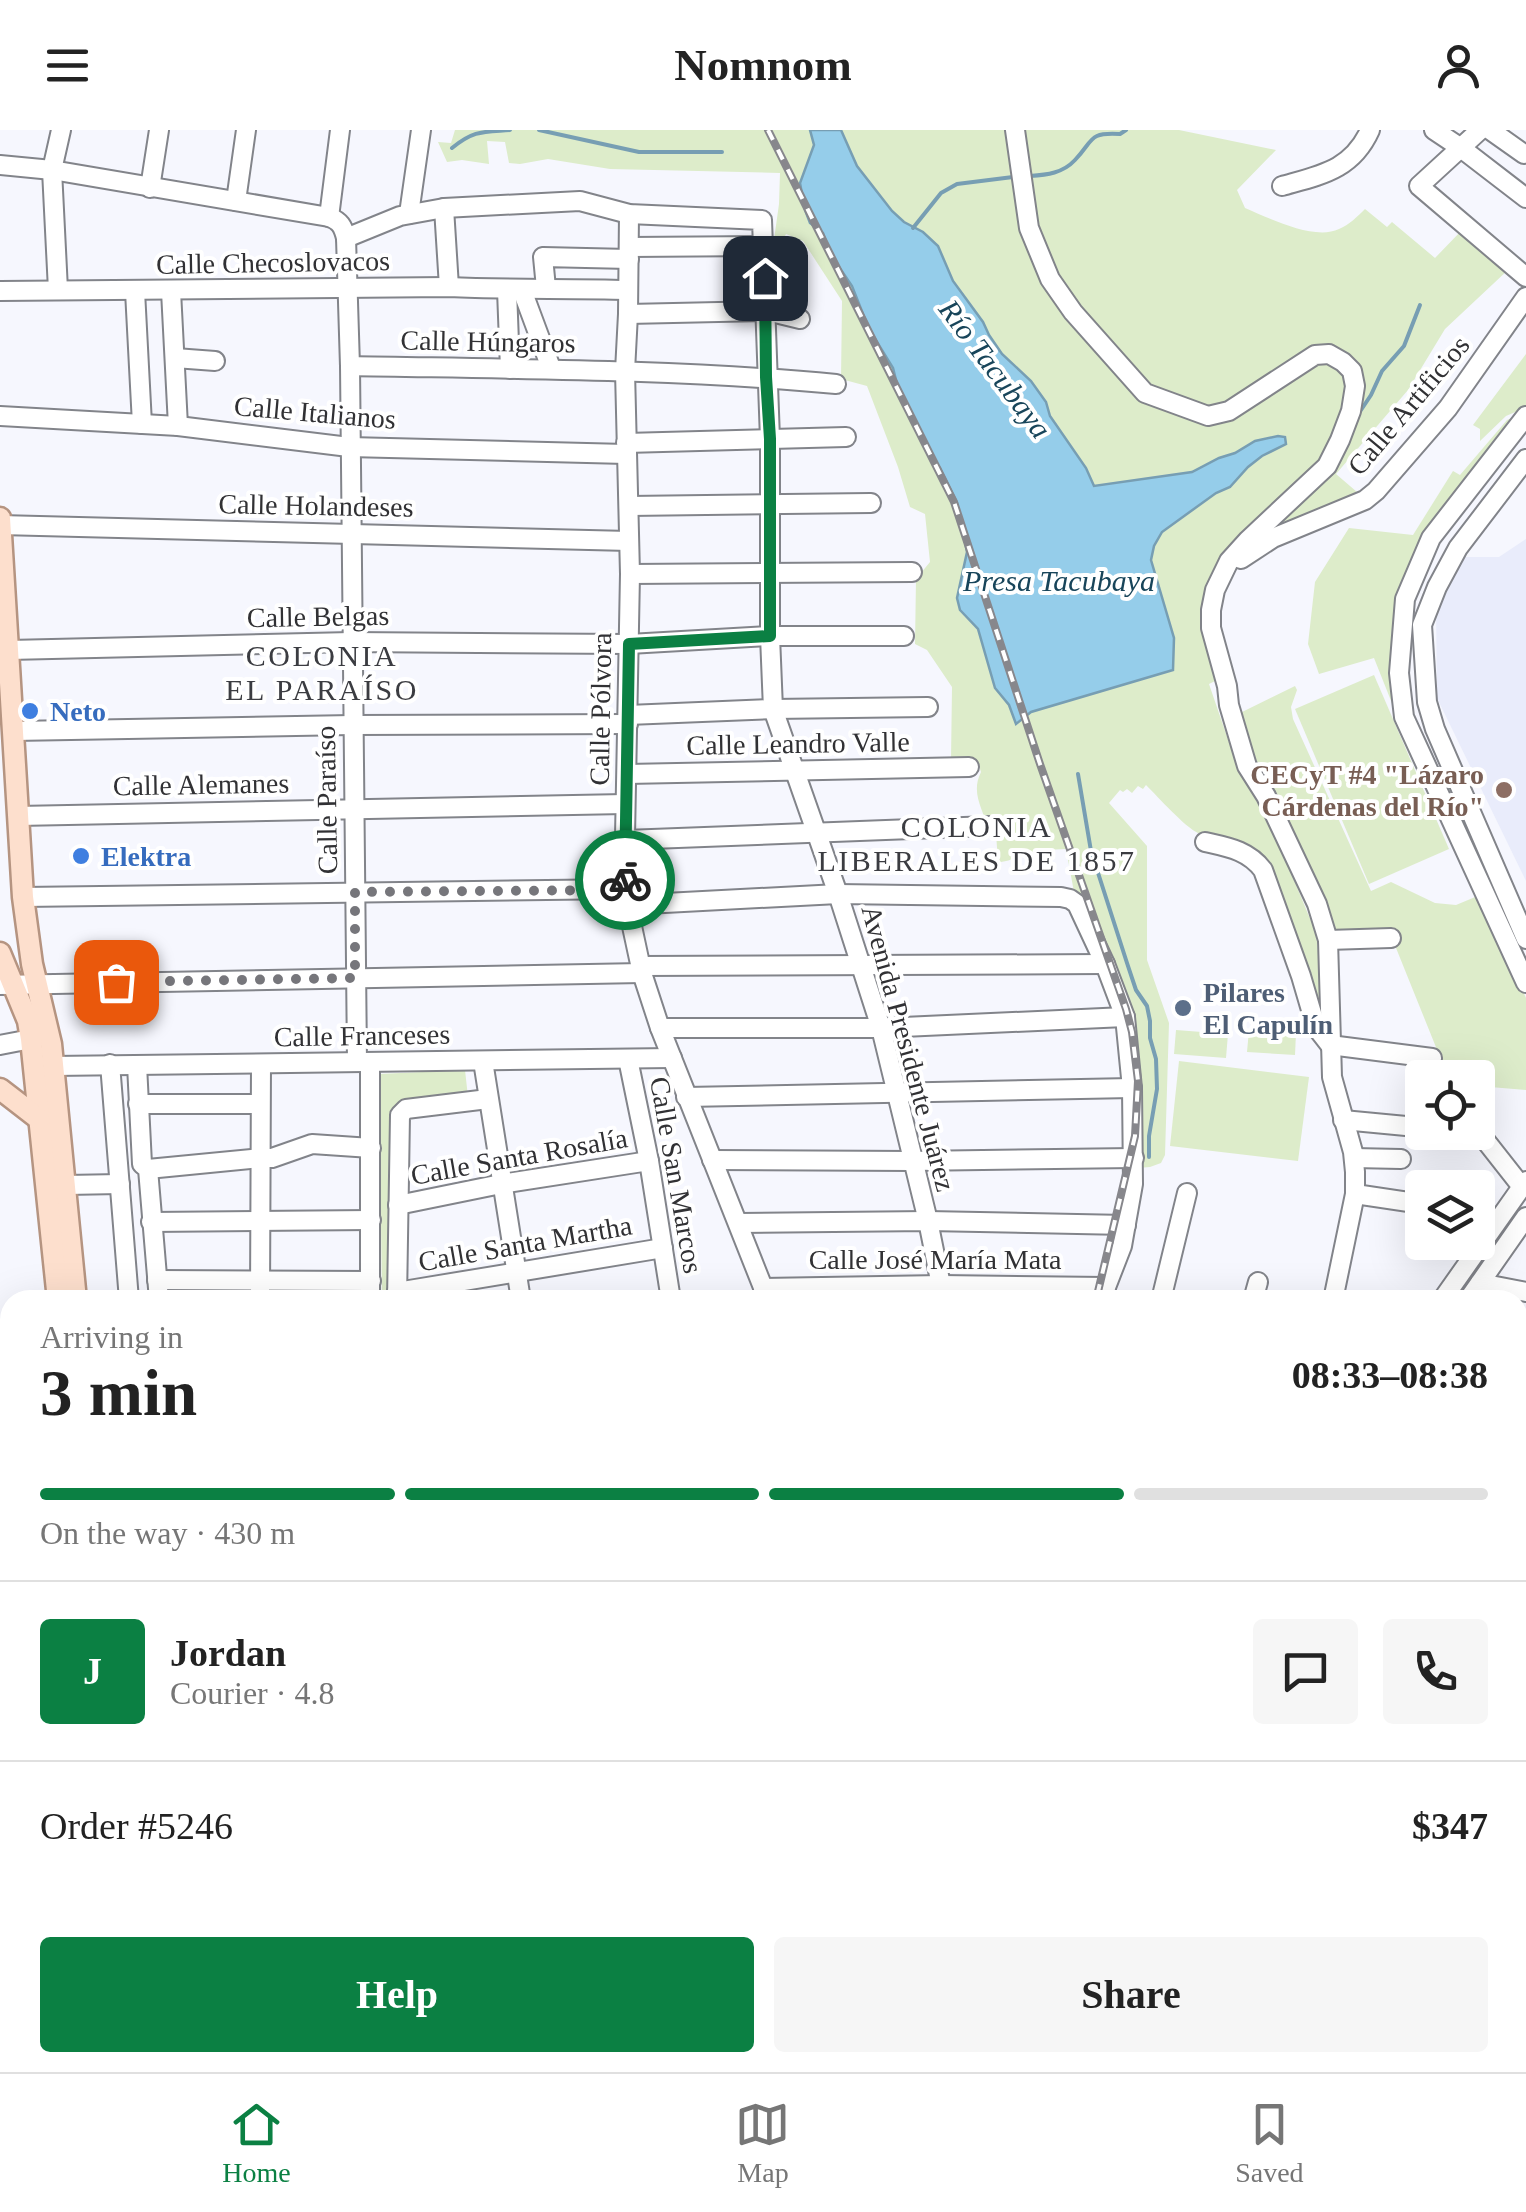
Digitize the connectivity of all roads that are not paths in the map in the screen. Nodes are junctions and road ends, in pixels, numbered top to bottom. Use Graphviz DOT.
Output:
graph roads {
  1 [pos="62,130"];
  2 [pos="159,130"];
  3 [pos="246,130"];
  4 [pos="340,130"];
  5 [pos="421,130"];
  6 [pos="1015,130"];
  7 [pos="1370,130"];
  8 [pos="1434,130"];
  9 [pos="1480,130"];
  10 [pos="1490,130"];
  11 [pos="1461,148"];
  12 [pos="1524,154"];
  13 [pos="0,165"];
  14 [pos="52,170"];
  15 [pos="1282,186"];
  16 [pos="150,188"];
  17 [pos="1526,198"];
  18 [pos="236,202"];
  19 [pos="444,208"];
  20 [pos="629,214"];
  21 [pos="404,215"];
  22 [pos="329,217"];
  23 [pos="346,238"];
  24 [pos="763,246"];
  25 [pos="629,253"];
  26 [pos="1526,277"];
  27 [pos="449,287"];
  28 [pos="348,288"];
  29 [pos="546,288"];
  30 [pos="58,290"];
  31 [pos="515,290"];
  32 [pos="628,290"];
  33 [pos="0,291"];
  34 [pos="170,291"];
  35 [pos="135,292"];
  36 [pos="1526,297"];
  37 [pos="766,311"];
  38 [pos="628,314"];
  39 [pos="800,320"];
  40 [pos="175,358"];
  41 [pos="215,362"];
  42 [pos="350,366"];
  43 [pos="552,368"];
  44 [pos="510,369"];
  45 [pos="625,372"];
  46 [pos="766,377"];
  47 [pos="836,384"];
  48 [pos="0,416"];
  49 [pos="1526,416"];
  50 [pos="142,424"];
  51 [pos="178,426"];
  52 [pos="846,437"];
  53 [pos="770,439"];
  54 [pos="350,447"];
  55 [pos="626,448"];
  56 [pos="1526,459"];
  57 [pos="871,503"];
  58 [pos="770,504"];
  59 [pos="629,506"];
  60 [pos="0,522"];
  61 [pos="350,532"];
  62 [pos="629,541"];
  63 [pos="771,571"];
  64 [pos="912,572"];
  65 [pos="630,574"];
  66 [pos="1221,575"];
  67 [pos="770,636"];
  68 [pos="904,636"];
  69 [pos="351,642"];
  70 [pos="629,644"];
  71 [pos="9,650"];
  72 [pos="928,706"];
  73 [pos="773,708"];
  74 [pos="628,720"];
  75 [pos="352,725"];
  76 [pos="14,731"];
  77 [pos="970,767"];
  78 [pos="794,770"];
  79 [pos="627,774"];
  80 [pos="625,804"];
  81 [pos="353,809"];
  82 [pos="18,816"];
  83 [pos="990,826"];
  84 [pos="817,834"];
  85 [pos="625,840"];
  86 [pos="1205,842"];
  87 [pos="1492,884"];
  88 [pos="355,892"];
  89 [pos="838,894"];
  90 [pos="24,897"];
  91 [pos="626,897"];
  92 [pos="1391,938"];
  93 [pos="1526,939"];
  94 [pos="1328,940"];
  95 [pos="0,953"];
  96 [pos="861,964"];
  97 [pos="1105,964"];
  98 [pos="642,969"];
  99 [pos="355,978"];
  100 [pos="36,982"];
  101 [pos="1526,983"];
  102 [pos="6,985"];
  103 [pos="1125,1018"];
  104 [pos="660,1028"];
  105 [pos="881,1028"];
  106 [pos="32,1039"];
  107 [pos="0,1045"];
  108 [pos="1330,1045"];
  109 [pos="672,1058"];
  110 [pos="1432,1058"];
  111 [pos="628,1059"];
  112 [pos="483,1061"];
  113 [pos="363,1063"];
  114 [pos="110,1064"];
  115 [pos="260,1064"];
  116 [pos="137,1065"];
  117 [pos="53,1066"];
  118 [pos="1132,1088"];
  119 [pos="0,1089"];
  120 [pos="896,1093"];
  121 [pos="686,1096"];
  122 [pos="488,1099"];
  123 [pos="138,1104"];
  124 [pos="260,1104"];
  125 [pos="38,1119"];
  126 [pos="1343,1120"];
  127 [pos="1405,1126"];
  128 [pos="371,1148"];
  129 [pos="1494,1150"];
  130 [pos="260,1158"];
  131 [pos="1134,1158"];
  132 [pos="1354,1158"];
  133 [pos="1402,1159"];
  134 [pos="712,1160"];
  135 [pos="649,1161"];
  136 [pos="912,1161"];
  137 [pos="148,1168"];
  138 [pos="120,1184"];
  139 [pos="501,1184"];
  140 [pos="1524,1184"];
  141 [pos="66,1185"];
  142 [pos="1187,1192"];
  143 [pos="1356,1194"];
  144 [pos="1405,1201"];
  145 [pos="398,1205"];
  146 [pos="1526,1217"];
  147 [pos="371,1220"];
  148 [pos="928,1220"];
  149 [pos="260,1221"];
  150 [pos="152,1222"];
  151 [pos="739,1224"];
  152 [pos="1126,1225"];
  153 [pos="1495,1227"];
  154 [pos="1495,1229"];
  155 [pos="1509,1242"];
  156 [pos="663,1248"];
  157 [pos="1471,1260"];
  158 [pos="516,1274"];
  159 [pos="1480,1283"];
  160 [pos="57,1290"];
  161 [pos="75,1290"];
  162 [pos="128,1290"];
  163 [pos="156,1290"];
  164 [pos="260,1290"];
  165 [pos="370,1290"];
  166 [pos="397,1290"];
  167 [pos="429,1290"];
  168 [pos="519,1290"];
  169 [pos="670,1290"];
  170 [pos="764,1290"];
  171 [pos="942,1290"];
  172 [pos="1105,1290"];
  173 [pos="1163,1290"];
  174 [pos="1335,1290"];
  175 [pos="1449,1290"];
  176 [pos="1475,1290"];
  177 [pos="1516,1290"];
  1 -- 14 [label="street"];
  2 -- 16 [label="street"];
  3 -- 18 [label="street"];
  4 -- 22 [label="street"];
  5 -- 21 [label="street"];
  6 -- 66 [label="street"];
  7 -- 15 [label="street"];
  8 -- 11 [label="street"];
  9 -- 11 [label="street"];
  10 -- 12 [label="street"];
  11 -- 17 [label="street"];
  11 -- 26 [label="street"];
  13 -- 14 [label="street"];
  14 -- 16 [label="street"];
  14 -- 30 [label="street"];
  16 -- 18 [label="street"];
  18 -- 22 [label="street"];
  19 -- 20 [label="street"];
  19 -- 21 [label="street"];
  19 -- 27 [label="street"];
  20 -- 24 [label="street, Avenida Presidente Juárez"];
  20 -- 25 [label="street, Calle Pólvora"];
  21 -- 23 [label="street"];
  22 -- 23 [label="street"];
  23 -- 28 [label="street, Calle Paraíso"];
  24 -- 25 [label="street"];
  24 -- 37 [label="street, Avenida Presidente Juárez"];
  25 -- 29 [label="street"];
  25 -- 32 [label="street, Calle Pólvora"];
  27 -- 28 [label="street, Calle Checoslovacos"];
  27 -- 31 [label="street, Calle Checoslovacos"];
  28 -- 34 [label="street, Calle Checoslovacos"];
  28 -- 42 [label="street, Calle Paraíso"];
  29 -- 31 [label="street, Calle Checoslovacos"];
  29 -- 32 [label="street, Calle Checoslovacos"];
  30 -- 33 [label="street, Calle Checoslovacos"];
  30 -- 35 [label="street, Calle Checoslovacos"];
  31 -- 43 [label="street"];
  31 -- 44 [label="street"];
  32 -- 38 [label="street, Calle Pólvora"];
  34 -- 35 [label="street, Calle Checoslovacos"];
  34 -- 40 [label="street"];
  35 -- 50 [label="street"];
  36 -- 66 [label="street, Calle Artificios"];
  37 -- 38 [label="street"];
  37 -- 39 [label="street"];
  37 -- 46 [label="street, Avenida Presidente Juárez"];
  38 -- 45 [label="street, Calle Pólvora"];
  40 -- 41 [label="street"];
  40 -- 51 [label="street"];
  42 -- 44 [label="street, Calle Húngaros"];
  42 -- 54 [label="street, Calle Paraíso"];
  43 -- 44 [label="street, Calle Húngaros"];
  43 -- 45 [label="street, Calle Húngaros"];
  45 -- 46 [label="street, Calle Húngaros"];
  45 -- 55 [label="street, Calle Pólvora"];
  46 -- 47 [label="street, Calle Húngaros"];
  46 -- 53 [label="street, Avenida Presidente Juárez"];
  48 -- 50 [label="street, Calle Italianos"];
  49 -- 87 [label="street"];
  50 -- 51 [label="street, Calle Italianos"];
  51 -- 54 [label="street, Calle Italianos"];
  52 -- 53 [label="street, Calle Italianos"];
  53 -- 55 [label="street, Calle Italianos"];
  53 -- 58 [label="street, Avenida Presidente Juárez"];
  54 -- 55 [label="street, Calle Italianos"];
  54 -- 61 [label="street, Calle Paraíso"];
  55 -- 59 [label="street, Calle Pólvora"];
  56 -- 87 [label="street"];
  57 -- 58 [label="street"];
  58 -- 59 [label="street"];
  58 -- 63 [label="street, Avenida Presidente Juárez"];
  59 -- 62 [label="street, Calle Pólvora"];
  60 -- 61 [label="street, Calle Holandeses"];
  60 -- 71 [label="main road"];
  61 -- 62 [label="street, Calle Holandeses"];
  61 -- 69 [label="street, Calle Paraíso"];
  62 -- 65 [label="street, Calle Pólvora"];
  63 -- 64 [label="street"];
  63 -- 65 [label="street"];
  63 -- 67 [label="street, Avenida Presidente Juárez"];
  65 -- 70 [label="street, Calle Pólvora"];
  66 -- 94 [label="street"];
  67 -- 68 [label="street, Calle Belgas"];
  67 -- 70 [label="street, Calle Belgas"];
  67 -- 73 [label="street, Avenida Presidente Juárez"];
  69 -- 70 [label="street, Calle Belgas"];
  69 -- 71 [label="street, Calle Belgas"];
  69 -- 75 [label="street, Calle Paraíso"];
  70 -- 74 [label="street, Calle Pólvora"];
  71 -- 76 [label="main road"];
  72 -- 73 [label="street"];
  73 -- 74 [label="street"];
  73 -- 78 [label="street, Avenida Presidente Juárez"];
  74 -- 75 [label="street"];
  74 -- 79 [label="street, Calle Pólvora"];
  75 -- 76 [label="street"];
  75 -- 81 [label="street, Calle Paraíso"];
  76 -- 82 [label="main road"];
  77 -- 78 [label="street, Calle Leandro Valle"];
  78 -- 79 [label="street, Calle Leandro Valle"];
  78 -- 84 [label="street, Avenida Presidente Juárez"];
  79 -- 80 [label="street, Calle Pólvora"];
  80 -- 81 [label="street, Calle Alemanes"];
  80 -- 85 [label="street, Calle Pólvora"];
  81 -- 82 [label="street, Calle Alemanes"];
  81 -- 88 [label="street, Calle Paraíso"];
  82 -- 90 [label="main road"];
  83 -- 84 [label="street"];
  84 -- 85 [label="street"];
  84 -- 89 [label="street, Avenida Presidente Juárez"];
  85 -- 91 [label="street, Calle Pólvora"];
  86 -- 108 [label="street"];
  87 -- 93 [label="street"];
  87 -- 101 [label="street"];
  88 -- 90 [label="street"];
  88 -- 91 [label="street"];
  88 -- 99 [label="street, Calle Paraíso"];
  89 -- 91 [label="street"];
  89 -- 96 [label="street, Avenida Presidente Juárez"];
  89 -- 97 [label="street"];
  90 -- 100 [label="main road"];
  91 -- 98 [label="street, Calle Pólvora"];
  92 -- 94 [label="street"];
  94 -- 108 [label="street"];
  95 -- 102 [label="main road"];
  96 -- 97 [label="street"];
  96 -- 98 [label="street"];
  96 -- 105 [label="street, Avenida Presidente Juárez"];
  97 -- 103 [label="street"];
  98 -- 99 [label="street"];
  98 -- 104 [label="street, Calle Pólvora"];
  99 -- 100 [label="street"];
  99 -- 113 [label="street, Calle Paraíso"];
  100 -- 102 [label="street"];
  100 -- 117 [label="main road"];
  102 -- 106 [label="main road"];
  103 -- 105 [label="street"];
  103 -- 118 [label="street"];
  104 -- 105 [label="street"];
  104 -- 109 [label="street, Calle Pólvora"];
  105 -- 120 [label="street, Avenida Presidente Juárez"];
  106 -- 107 [label="street"];
  106 -- 125 [label="main road"];
  108 -- 110 [label="street"];
  108 -- 126 [label="street"];
  109 -- 111 [label="street, Calle Franceses"];
  109 -- 121 [label="street, Calle Pólvora"];
  111 -- 112 [label="street, Calle Franceses"];
  111 -- 135 [label="street, Calle San Marcos"];
  112 -- 113 [label="street, Calle Franceses"];
  112 -- 122 [label="street"];
  113 -- 115 [label="street, Calle Franceses"];
  113 -- 128 [label="street, Calle Paraíso"];
  114 -- 116 [label="street, Calle Franceses"];
  114 -- 117 [label="street, Calle Franceses"];
  114 -- 138 [label="street"];
  115 -- 116 [label="street, Calle Franceses"];
  115 -- 124 [label="street"];
  116 -- 123 [label="street"];
  117 -- 141 [label="main road"];
  118 -- 120 [label="street"];
  118 -- 131 [label="street"];
  119 -- 125 [label="main road"];
  120 -- 121 [label="street"];
  120 -- 136 [label="street, Avenida Presidente Juárez"];
  121 -- 134 [label="street, Calle Pólvora"];
  122 -- 139 [label="street"];
  122 -- 145 [label="street"];
  123 -- 124 [label="street"];
  123 -- 137 [label="street"];
  124 -- 130 [label="street"];
  125 -- 160 [label="main road"];
  126 -- 127 [label="street"];
  126 -- 132 [label="street"];
  128 -- 130 [label="street"];
  128 -- 147 [label="street, Calle Paraíso"];
  129 -- 140 [label="street"];
  130 -- 137 [label="street"];
  130 -- 149 [label="street"];
  131 -- 136 [label="street"];
  131 -- 152 [label="street"];
  132 -- 133 [label="street"];
  132 -- 143 [label="street"];
  134 -- 136 [label="street"];
  134 -- 151 [label="street, Calle Pólvora"];
  135 -- 139 [label="street, Calle Santa Rosalía"];
  135 -- 156 [label="street, Calle San Marcos"];
  136 -- 148 [label="street, Avenida Presidente Juárez"];
  137 -- 150 [label="street"];
  138 -- 141 [label="street"];
  138 -- 162 [label="street"];
  139 -- 145 [label="street, Calle Santa Rosalía"];
  139 -- 158 [label="street"];
  140 -- 153 [label="street"];
  141 -- 161 [label="main road"];
  142 -- 173 [label="street"];
  143 -- 144 [label="street"];
  143 -- 174 [label="street"];
  145 -- 166 [label="street"];
  146 -- 155 [label="street"];
  147 -- 149 [label="street"];
  147 -- 165 [label="street, Calle Paraíso"];
  148 -- 151 [label="street"];
  148 -- 152 [label="street"];
  148 -- 171 [label="street, Avenida Presidente Juárez"];
  149 -- 150 [label="street"];
  149 -- 164 [label="street"];
  150 -- 163 [label="street"];
  151 -- 170 [label="street, Calle Pólvora"];
  152 -- 172 [label="street"];
  154 -- 155 [label="street"];
  155 -- 159 [label="street"];
  156 -- 158 [label="street, Calle Santa Martha"];
  156 -- 169 [label="street, Calle San Marcos"];
  157 -- 175 [label="street"];
  158 -- 167 [label="street, Calle Santa Martha"];
  158 -- 168 [label="street"];
  159 -- 176 [label="street"];
  159 -- 177 [label="street"];
}
